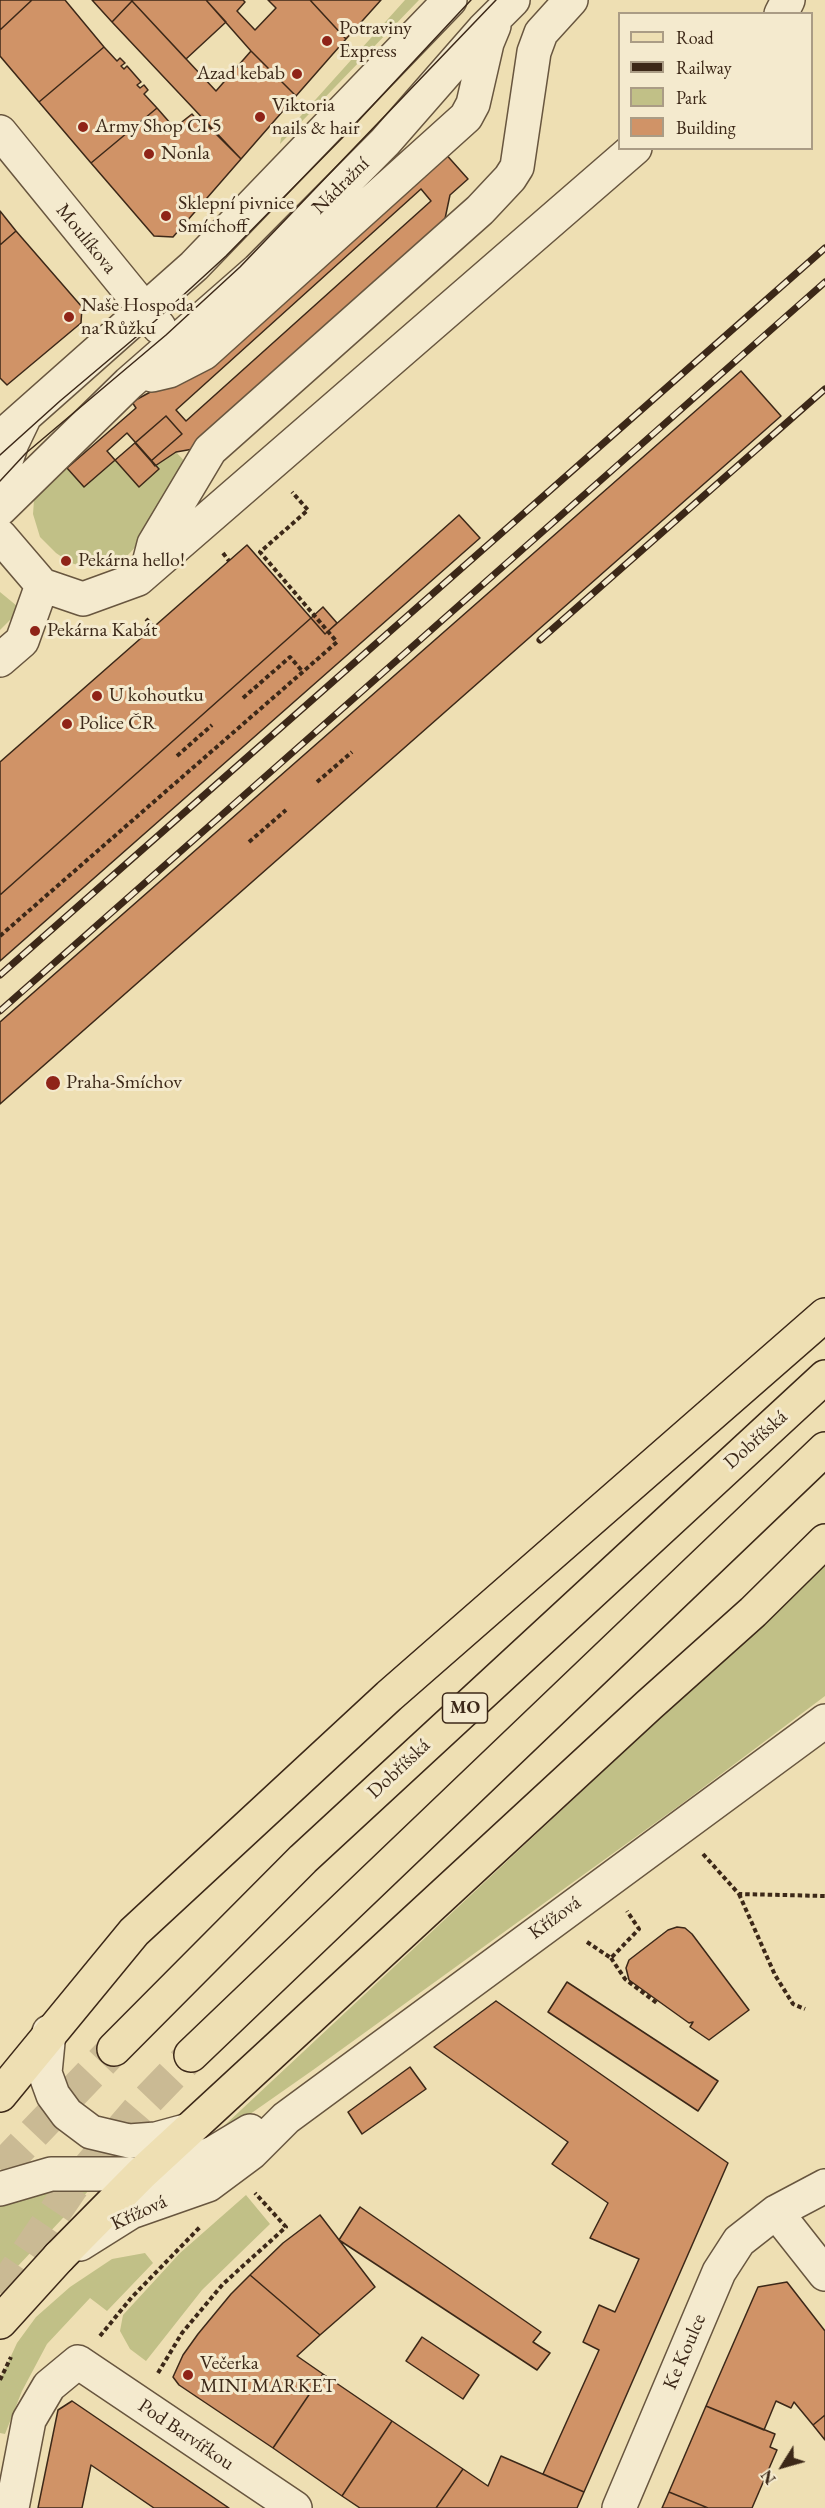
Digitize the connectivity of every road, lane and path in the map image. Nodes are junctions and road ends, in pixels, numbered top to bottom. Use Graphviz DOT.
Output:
graph roads {
  1 [pos="450,0"];
  2 [pos="513,0"];
  3 [pos="572,0"];
  4 [pos="0,132"];
  5 [pos="633,150"];
  6 [pos="145,310"];
  7 [pos="174,344"];
  8 [pos="135,378"];
  9 [pos="27,414"];
  10 [pos="0,438"];
  11 [pos="0,479"];
  12 [pos="292,492"];
  13 [pos="0,509"];
  14 [pos="0,536"];
  15 [pos="223,552"];
  16 [pos="229,561"];
  17 [pos="146,572"];
  18 [pos="42,585"];
  19 [pos="146,619"];
  20 [pos="154,627"];
  21 [pos="0,660"];
  22 [pos="303,672"];
  23 [pos="243,698"];
  24 [pos="212,725"];
  25 [pos="352,752"];
  26 [pos="177,756"];
  27 [pos="317,782"];
  28 [pos="286,810"];
  29 [pos="249,842"];
  30 [pos="0,936"];
  31 [pos="825,1315"];
  32 [pos="825,1377"];
  33 [pos="825,1449"];
  34 [pos="825,1541"];
  35 [pos="825,1721"];
  36 [pos="697,1847"];
  37 [pos="740,1894"];
  38 [pos="825,1896"];
  39 [pos="621,1903"];
  40 [pos="585,1941"];
  41 [pos="611,1958"];
  42 [pos="658,2004"];
  43 [pos="805,2009"];
  44 [pos="49,2032"];
  45 [pos="114,2049"];
  46 [pos="191,2055"];
  47 [pos="0,2094"];
  48 [pos="286,2118"];
  49 [pos="189,2130"];
  50 [pos="141,2174"];
  51 [pos="825,2186"];
  52 [pos="0,2188"];
  53 [pos="254,2192"];
  54 [pos="776,2212"];
  55 [pos="207,2220"];
  56 [pos="58,2257"];
  57 [pos="825,2274"];
  58 [pos="0,2322"];
  59 [pos="78,2362"];
  60 [pos="155,2378"];
  61 [pos="12,2508"];
  62 [pos="295,2508"];
  63 [pos="619,2508"];
  1 -- 6 [label="street"];
  2 -- 7 [label="street, Nádražní"];
  2 -- 8 [label="street"];
  3 -- 17 [label="street"];
  4 -- 6 [label="street, Moulíkova"];
  5 -- 17 [label="street"];
  6 -- 7 [label="street, Moulíkova"];
  6 -- 9 [label="street"];
  7 -- 8 [label="street, Nádražní"];
  8 -- 13 [label="street, Nádražní"];
  9 -- 10 [label="street"];
  9 -- 11 [label="street"];
  12 -- 22 [label="path"];
  14 -- 18 [label="street"];
  15 -- 16 [label="path"];
  17 -- 18 [label="street"];
  18 -- 21 [label="street"];
  19 -- 20 [label="path"];
  22 -- 23 [label="path"];
  22 -- 30 [label="path"];
  24 -- 26 [label="path"];
  25 -- 27 [label="path"];
  28 -- 29 [label="path"];
  31 -- 44 [label="main road"];
  32 -- 45 [label="main road, Dobříšská / MO"];
  33 -- 46 [label="main road"];
  34 -- 49 [label="main road"];
  35 -- 48 [label="street, Křížová"];
  36 -- 37 [label="path"];
  37 -- 38 [label="path"];
  37 -- 43 [label="path"];
  39 -- 41 [label="path"];
  40 -- 41 [label="path"];
  41 -- 42 [label="path"];
  44 -- 47 [label="main road"];
  44 -- 49 [label="street"];
  48 -- 50 [label="street, Křížová"];
  48 -- 56 [label="street, Křížová"];
  49 -- 50 [label="main road"];
  50 -- 52 [label="street, Křížová"];
  50 -- 56 [label="main road"];
  51 -- 54 [label="street, Ke Koulce"];
  53 -- 60 [label="path"];
  54 -- 57 [label="street"];
  54 -- 63 [label="street, Ke Koulce"];
  55 -- 59 [label="path"];
  56 -- 58 [label="main road, Křížová"];
  59 -- 61 [label="street"];
  59 -- 62 [label="street, Pod Barvířkou"];
}
